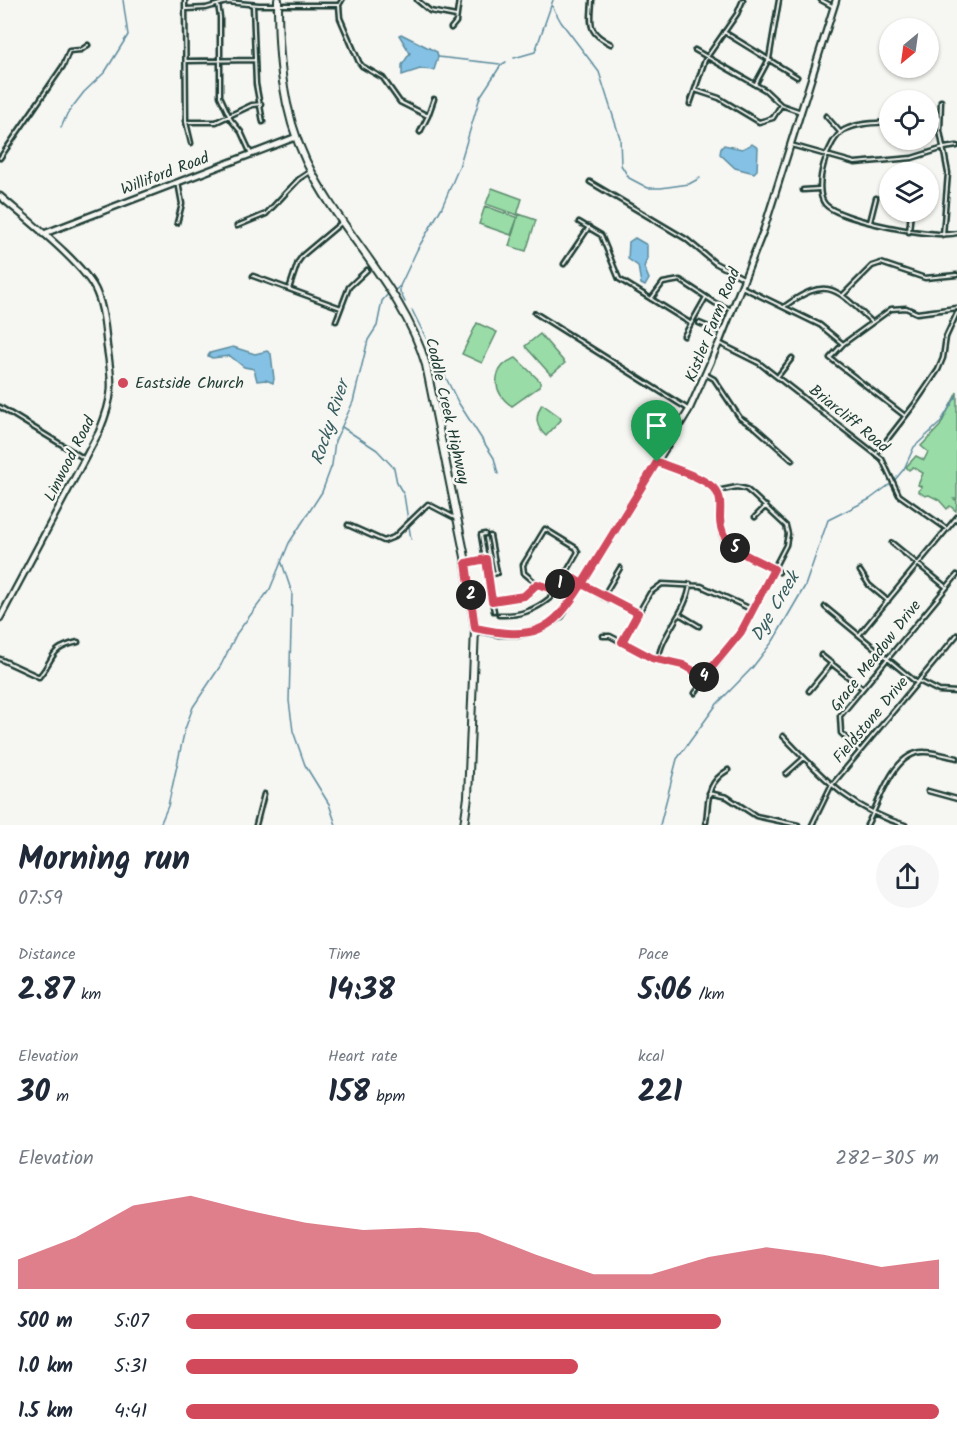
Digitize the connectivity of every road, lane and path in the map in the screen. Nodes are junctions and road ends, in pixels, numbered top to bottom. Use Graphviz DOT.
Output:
graph roads {
  1 [pos="185,0"];
  2 [pos="342,0"];
  3 [pos="417,0"];
  4 [pos="459,0"];
  5 [pos="592,0"];
  6 [pos="743,0"];
  7 [pos="779,0"];
  8 [pos="821,0"];
  9 [pos="837,0"];
  10 [pos="278,4"];
  11 [pos="218,5"];
  12 [pos="253,5"];
  13 [pos="339,5"];
  14 [pos="834,8"];
  15 [pos="186,9"];
  16 [pos="456,16"];
  17 [pos="452,28"];
  18 [pos="724,32"];
  19 [pos="611,44"];
  20 [pos="88,45"];
  21 [pos="695,50"];
  22 [pos="707,58"];
  23 [pos="769,59"];
  24 [pos="255,60"];
  25 [pos="186,62"];
  26 [pos="219,62"];
  27 [pos="797,77"];
  28 [pos="755,85"];
  29 [pos="695,90"];
  30 [pos="434,99"];
  31 [pos="941,101"];
  32 [pos="261,104"];
  33 [pos="690,104"];
  34 [pos="781,105"];
  35 [pos="801,112"];
  36 [pos="229,116"];
  37 [pos="428,116"];
  38 [pos="825,116"];
  39 [pos="940,120"];
  40 [pos="186,122"];
  41 [pos="263,122"];
  42 [pos="879,123"];
  43 [pos="420,132"];
  44 [pos="840,132"];
  45 [pos="296,137"];
  46 [pos="191,143"];
  47 [pos="792,145"];
  48 [pos="957,146"];
  49 [pos="944,148"];
  50 [pos="251,154"];
  51 [pos="828,156"];
  52 [pos="0,158"];
  53 [pos="311,171"];
  54 [pos="178,182"];
  55 [pos="590,182"];
  56 [pos="819,189"];
  57 [pos="803,190"];
  58 [pos="0,196"];
  59 [pos="876,198"];
  60 [pos="344,221"];
  61 [pos="579,222"];
  62 [pos="870,222"];
  63 [pos="910,222"];
  64 [pos="177,223"];
  65 [pos="237,226"];
  66 [pos="589,227"];
  67 [pos="909,232"];
  68 [pos="957,233"];
  69 [pos="43,234"];
  70 [pos="943,235"];
  71 [pos="369,258"];
  72 [pos="564,264"];
  73 [pos="367,270"];
  74 [pos="957,275"];
  75 [pos="253,276"];
  76 [pos="381,276"];
  77 [pos="745,279"];
  78 [pos="742,287"];
  79 [pos="289,289"];
  80 [pos="843,295"];
  81 [pos="706,297"];
  82 [pos="651,299"];
  83 [pos="785,306"];
  84 [pos="341,308"];
  85 [pos="732,310"];
  86 [pos="957,310"];
  87 [pos="535,313"];
  88 [pos="336,321"];
  89 [pos="872,322"];
  90 [pos="690,323"];
  91 [pos="699,323"];
  92 [pos="723,333"];
  93 [pos="684,336"];
  94 [pos="719,343"];
  95 [pos="843,344"];
  96 [pos="792,358"];
  97 [pos="705,374"];
  98 [pos="777,376"];
  99 [pos="0,406"];
  100 [pos="689,410"];
  101 [pos="905,416"];
  102 [pos="876,454"];
  103 [pos="85,459"];
  104 [pos="792,460"];
  105 [pos="657,462"];
  106 [pos="717,491"];
  107 [pos="766,506"];
  108 [pos="755,517"];
  109 [pos="957,517"];
  110 [pos="457,519"];
  111 [pos="348,525"];
  112 [pos="947,529"];
  113 [pos="485,534"];
  114 [pos="490,536"];
  115 [pos="892,543"];
  116 [pos="486,559"];
  117 [pos="466,563"];
  118 [pos="918,564"];
  119 [pos="620,568"];
  120 [pos="774,569"];
  121 [pos="779,572"];
  122 [pos="860,572"];
  123 [pos="566,574"];
  124 [pos="489,575"];
  125 [pos="957,575"];
  126 [pos="537,584"];
  127 [pos="582,584"];
  128 [pos="690,584"];
  129 [pos="946,587"];
  130 [pos="552,591"];
  131 [pos="603,597"];
  132 [pos="492,601"];
  133 [pos="888,601"];
  134 [pos="825,607"];
  135 [pos="753,610"];
  136 [pos="494,611"];
  137 [pos="638,613"];
  138 [pos="679,614"];
  139 [pos="499,615"];
  140 [pos="0,618"];
  141 [pos="699,626"];
  142 [pos="475,628"];
  143 [pos="859,635"];
  144 [pos="957,635"];
  145 [pos="603,636"];
  146 [pos="78,642"];
  147 [pos="622,642"];
  148 [pos="821,655"];
  149 [pos="0,658"];
  150 [pos="887,658"];
  151 [pos="658,660"];
  152 [pos="832,663"];
  153 [pos="704,677"];
  154 [pos="918,682"];
  155 [pos="862,688"];
  156 [pos="809,691"];
  157 [pos="957,692"];
  158 [pos="695,693"];
  159 [pos="783,736"];
  160 [pos="860,751"];
  161 [pos="804,758"];
  162 [pos="957,758"];
  163 [pos="728,770"];
  164 [pos="786,774"];
  165 [pos="831,786"];
  166 [pos="928,791"];
  167 [pos="710,793"];
  168 [pos="264,794"];
  169 [pos="957,800"];
  170 [pos="874,813"];
  171 [pos="706,822"];
  172 [pos="256,825"];
  173 [pos="464,825"];
  174 [pos="798,825"];
  175 [pos="812,825"];
  176 [pos="867,825"];
  177 [pos="905,825"];
  1 -- 15 [label="street"];
  2 -- 13 [label="street"];
  3 -- 16 [label="street"];
  4 -- 16 [label="street"];
  5 -- 19 [label="street"];
  6 -- 18 [label="street"];
  7 -- 23 [label="street"];
  8 -- 14 [label="street"];
  9 -- 14 [label="street, Kistler Farm Road"];
  10 -- 12 [label="street"];
  10 -- 13 [label="street"];
  10 -- 45 [label="main road, Coddle Creek Highway"];
  11 -- 12 [label="street"];
  11 -- 15 [label="street"];
  11 -- 26 [label="street"];
  12 -- 24 [label="street"];
  13 -- 37 [label="street"];
  14 -- 35 [label="street, Kistler Farm Road"];
  15 -- 25 [label="street"];
  16 -- 17 [label="street"];
  18 -- 22 [label="street"];
  18 -- 23 [label="street"];
  20 -- 52 [label="street"];
  21 -- 22 [label="street"];
  22 -- 28 [label="street"];
  22 -- 29 [label="street"];
  23 -- 27 [label="street"];
  23 -- 28 [label="street"];
  24 -- 26 [label="street"];
  24 -- 32 [label="street"];
  25 -- 26 [label="street"];
  25 -- 40 [label="street"];
  26 -- 36 [label="street"];
  28 -- 34 [label="street"];
  29 -- 33 [label="street"];
  29 -- 34 [label="street"];
  30 -- 37 [label="street"];
  31 -- 39 [label="street"];
  32 -- 36 [label="street"];
  32 -- 41 [label="street"];
  34 -- 35 [label="street"];
  35 -- 47 [label="street, Kistler Farm Road"];
  36 -- 40 [label="street"];
  36 -- 50 [label="street"];
  37 -- 43 [label="street"];
  38 -- 44 [label="street"];
  39 -- 49 [label="street"];
  40 -- 46 [label="street"];
  42 -- 44 [label="street"];
  44 -- 51 [label="street"];
  45 -- 50 [label="street, Williford Road"];
  45 -- 53 [label="main road, Coddle Creek Highway"];
  47 -- 51 [label="street"];
  47 -- 77 [label="street, Kistler Farm Road"];
  48 -- 49 [label="street"];
  49 -- 51 [label="street"];
  49 -- 70 [label="street"];
  50 -- 54 [label="street, Williford Road"];
  51 -- 56 [label="street"];
  53 -- 60 [label="main road, Coddle Creek Highway"];
  53 -- 65 [label="street"];
  54 -- 64 [label="street"];
  54 -- 69 [label="street, Williford Road"];
  55 -- 77 [label="street"];
  56 -- 57 [label="street"];
  56 -- 62 [label="street"];
  58 -- 69 [label="street, Linwood Road"];
  59 -- 62 [label="street"];
  60 -- 71 [label="main road, Coddle Creek Highway"];
  60 -- 79 [label="street"];
  61 -- 66 [label="street"];
  62 -- 67 [label="street"];
  63 -- 67 [label="street"];
  66 -- 72 [label="street"];
  66 -- 82 [label="street"];
  67 -- 70 [label="street"];
  68 -- 70 [label="street"];
  69 -- 103 [label="street, Linwood Road"];
  71 -- 73 [label="street"];
  71 -- 76 [label="main road, Coddle Creek Highway"];
  73 -- 76 [label="street"];
  73 -- 84 [label="street"];
  74 -- 80 [label="street"];
  75 -- 79 [label="street"];
  76 -- 110 [label="main road, Coddle Creek Highway"];
  77 -- 78 [label="street, Kistler Farm Road"];
  78 -- 83 [label="street"];
  78 -- 85 [label="street, Kistler Farm Road"];
  79 -- 84 [label="street"];
  80 -- 83 [label="street"];
  80 -- 89 [label="street"];
  81 -- 82 [label="street"];
  81 -- 85 [label="street"];
  81 -- 90 [label="street"];
  82 -- 90 [label="street"];
  83 -- 95 [label="street"];
  84 -- 88 [label="street"];
  85 -- 92 [label="street, Kistler Farm Road"];
  86 -- 89 [label="street"];
  86 -- 101 [label="street"];
  87 -- 100 [label="street"];
  89 -- 95 [label="street"];
  90 -- 93 [label="street"];
  91 -- 92 [label="street"];
  92 -- 94 [label="street, Kistler Farm Road"];
  94 -- 97 [label="street, Kistler Farm Road"];
  94 -- 98 [label="street, Briarcliff Road"];
  95 -- 101 [label="street"];
  96 -- 98 [label="street"];
  97 -- 100 [label="street, Kistler Farm Road"];
  97 -- 104 [label="street"];
  98 -- 102 [label="street, Briarcliff Road"];
  99 -- 103 [label="street"];
  100 -- 105 [label="street, Kistler Farm Road"];
  101 -- 102 [label="street"];
  102 -- 112 [label="street, Briarcliff Road"];
  103 -- 140 [label="street, Linwood Road"];
  105 -- 106 [label="street"];
  105 -- 127 [label="street, Kistler Farm Road"];
  106 -- 107 [label="street"];
  106 -- 120 [label="street"];
  107 -- 108 [label="street"];
  107 -- 120 [label="street"];
  109 -- 112 [label="street"];
  110 -- 111 [label="street"];
  110 -- 117 [label="main road, Coddle Creek Highway"];
  112 -- 118 [label="street"];
  113 -- 116 [label="street"];
  114 -- 124 [label="street"];
  115 -- 118 [label="street"];
  116 -- 117 [label="street"];
  116 -- 124 [label="street"];
  117 -- 142 [label="main road, Coddle Creek Highway"];
  118 -- 129 [label="street"];
  118 -- 133 [label="street"];
  119 -- 131 [label="street"];
  120 -- 121 [label="street"];
  120 -- 135 [label="street"];
  122 -- 133 [label="street"];
  123 -- 126 [label="street"];
  123 -- 127 [label="street"];
  123 -- 130 [label="street"];
  124 -- 132 [label="street"];
  125 -- 129 [label="street, Grace Meadow Drive"];
  126 -- 130 [label="street"];
  126 -- 132 [label="street"];
  127 -- 131 [label="street"];
  127 -- 142 [label="street, Kistler Farm Road"];
  128 -- 135 [label="street"];
  128 -- 137 [label="street"];
  128 -- 138 [label="street"];
  129 -- 150 [label="street, Grace Meadow Drive"];
  130 -- 139 [label="street"];
  131 -- 137 [label="street"];
  132 -- 136 [label="street"];
  133 -- 143 [label="street"];
  134 -- 143 [label="street"];
  135 -- 153 [label="street"];
  137 -- 147 [label="street"];
  138 -- 141 [label="street"];
  138 -- 151 [label="street"];
  142 -- 173 [label="main road, Coddle Creek Highway"];
  143 -- 150 [label="street"];
  144 -- 154 [label="street, Fieldstone Drive"];
  145 -- 147 [label="street"];
  146 -- 149 [label="street"];
  147 -- 151 [label="street"];
  148 -- 152 [label="street"];
  150 -- 154 [label="street"];
  150 -- 155 [label="street, Grace Meadow Drive"];
  151 -- 153 [label="street"];
  152 -- 155 [label="street"];
  152 -- 156 [label="street"];
  153 -- 158 [label="street"];
  154 -- 157 [label="street"];
  154 -- 160 [label="street, Fieldstone Drive"];
  155 -- 160 [label="street, Grace Meadow Drive"];
  159 -- 161 [label="street"];
  160 -- 165 [label="street, Fieldstone Drive"];
  161 -- 164 [label="street"];
  161 -- 165 [label="street"];
  162 -- 170 [label="street"];
  163 -- 167 [label="street"];
  165 -- 170 [label="street"];
  165 -- 175 [label="street, Fieldstone Drive"];
  166 -- 169 [label="street"];
  167 -- 171 [label="street"];
  167 -- 174 [label="street"];
  168 -- 172 [label="street"];
  170 -- 176 [label="street"];
  170 -- 177 [label="street"];
}
